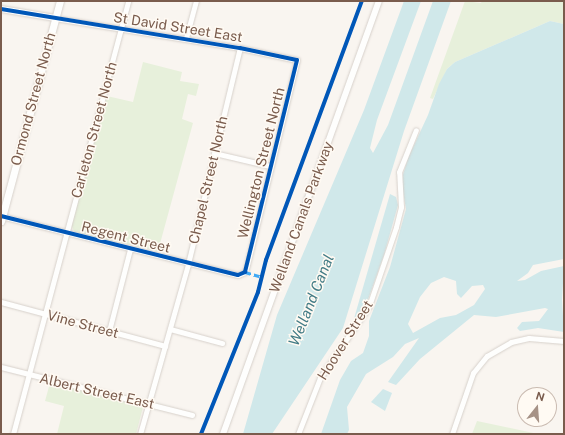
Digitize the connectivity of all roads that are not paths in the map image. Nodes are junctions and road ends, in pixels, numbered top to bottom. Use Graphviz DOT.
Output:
graph roads {
  1 [pos="60,1"];
  2 [pos="128,1"];
  3 [pos="196,1"];
  4 [pos="379,1"];
  5 [pos="1,9"];
  6 [pos="55,18"];
  7 [pos="120,29"];
  8 [pos="186,38"];
  9 [pos="240,48"];
  10 [pos="297,60"];
  11 [pos="416,130"];
  12 [pos="214,153"];
  13 [pos="270,166"];
  14 [pos="1,218"];
  15 [pos="66,233"];
  16 [pos="130,249"];
  17 [pos="188,264"];
  18 [pos="245,272"];
  19 [pos="1,302"];
  20 [pos="45,314"];
  21 [pos="170,329"];
  22 [pos="109,331"];
  23 [pos="564,341"];
  24 [pos="222,343"];
  25 [pos="165,346"];
  26 [pos="1,367"];
  27 [pos="29,374"];
  28 [pos="149,405"];
  29 [pos="192,415"];
  30 [pos="13,434"];
  31 [pos="140,434"];
  32 [pos="223,434"];
  33 [pos="298,434"];
  34 [pos="452,434"];
  1 -- 6 [label="main road, Ormond Street North"];
  2 -- 7 [label="street, Carleton Street North"];
  3 -- 8 [label="street"];
  4 -- 32 [label="street, Welland Canals Parkway"];
  5 -- 6 [label="street"];
  6 -- 7 [label="street, St David Street East"];
  6 -- 14 [label="main road, Ormond Street North"];
  7 -- 8 [label="street, St David Street East"];
  7 -- 15 [label="street, Carleton Street North"];
  8 -- 9 [label="street, St David Street East"];
  9 -- 10 [label="street, St David Street East"];
  9 -- 12 [label="street, Chapel Street North"];
  10 -- 13 [label="street, Wellington Street North"];
  11 -- 33 [label="street, Hoover Street"];
  12 -- 13 [label="street"];
  12 -- 17 [label="street, Chapel Street North"];
  13 -- 18 [label="street, Wellington Street North"];
  14 -- 15 [label="street, Regent Street"];
  15 -- 16 [label="street, Regent Street"];
  15 -- 20 [label="street, Carleton Street North"];
  16 -- 17 [label="street, Regent Street"];
  16 -- 22 [label="street"];
  17 -- 18 [label="street, Regent Street"];
  17 -- 21 [label="street, Chapel Street North"];
  19 -- 20 [label="street, Vine Street"];
  20 -- 22 [label="street, Vine Street"];
  20 -- 27 [label="street, Carleton Street North"];
  21 -- 24 [label="street"];
  21 -- 25 [label="street, Chapel Street North"];
  22 -- 25 [label="street, Vine Street"];
  23 -- 34 [label="street"];
  25 -- 28 [label="street, Chapel Street North"];
  26 -- 27 [label="street, Albert Street East"];
  27 -- 28 [label="street, Albert Street East"];
  27 -- 30 [label="street, Carleton Street North"];
  28 -- 29 [label="street, Albert Street East"];
  28 -- 31 [label="street, Chapel Street North"];
}
